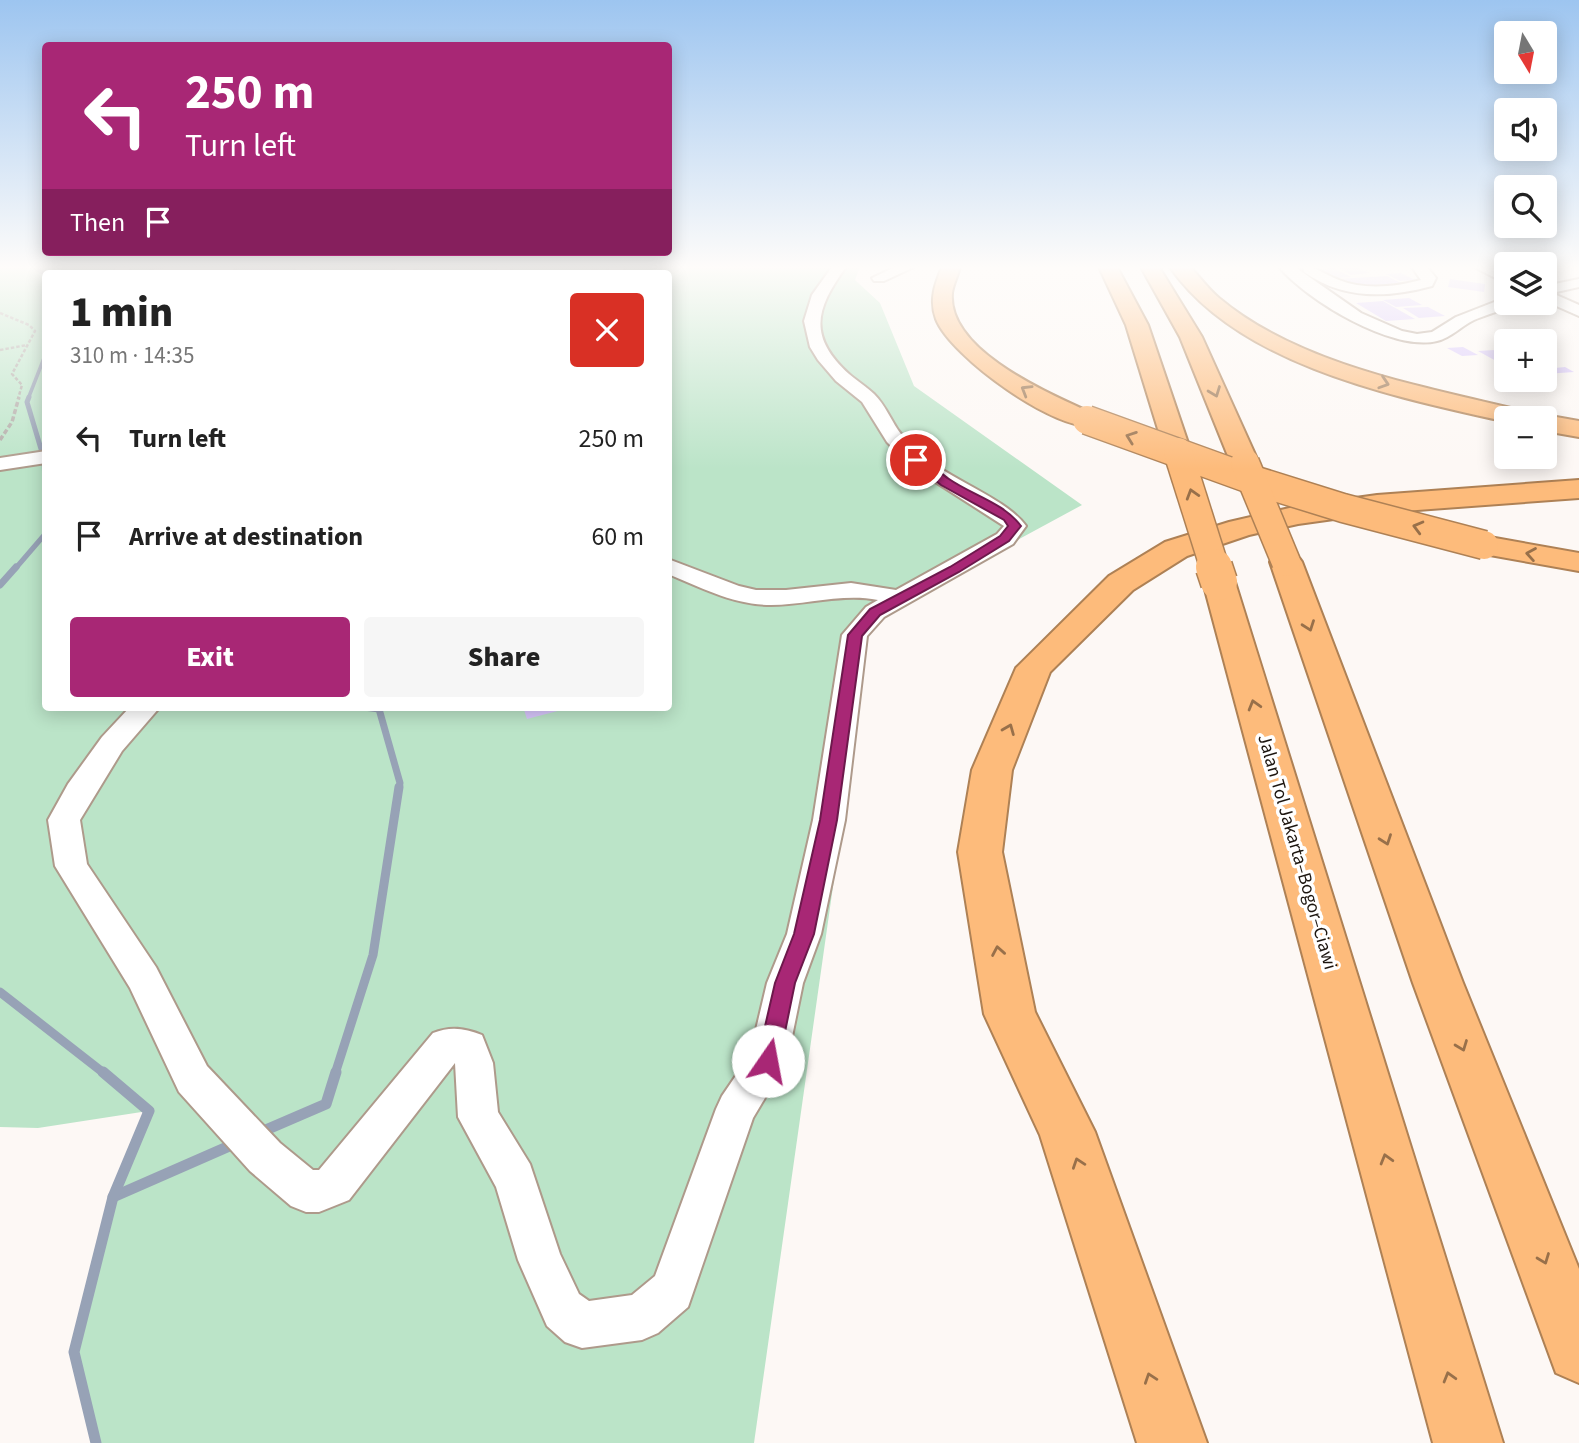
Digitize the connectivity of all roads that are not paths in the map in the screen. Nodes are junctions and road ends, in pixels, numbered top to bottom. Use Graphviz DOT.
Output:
graph roads {
  1 [pos="814,334"];
  2 [pos="956,334"];
  3 [pos="1140,334"];
  4 [pos="1190,334"];
  5 [pos="1266,334"];
  6 [pos="1400,334"];
  7 [pos="1441,334"];
  8 [pos="1494,411"];
  9 [pos="1557,424"];
  10 [pos="1579,429"];
  11 [pos="37,458"];
  12 [pos="0,464"];
  13 [pos="1579,489"];
  14 [pos="1579,562"];
  15 [pos="672,568"];
  16 [pos="898,599"];
  17 [pos="142,711"];
  18 [pos="1579,1350"];
  19 [pos="1172,1443"];
  20 [pos="1468,1443"];
  1 -- 16 [label="street"];
  14 -- 2 [label="highway, one-way, bridge"];
  20 -- 3 [label="highway, Jalan Tol Jakarta–Bogor–Ciawi, one-way, bridge"];
  4 -- 18 [label="highway, one-way, bridge"];
  5 -- 8 [label="highway, one-way"];
  6 -- 7 [label="street"];
  9 -- 10 [label="highway"];
  11 -- 12 [label="street"];
  19 -- 13 [label="highway, one-way"];
  15 -- 16 [label="street"];
  16 -- 17 [label="street"];
}
